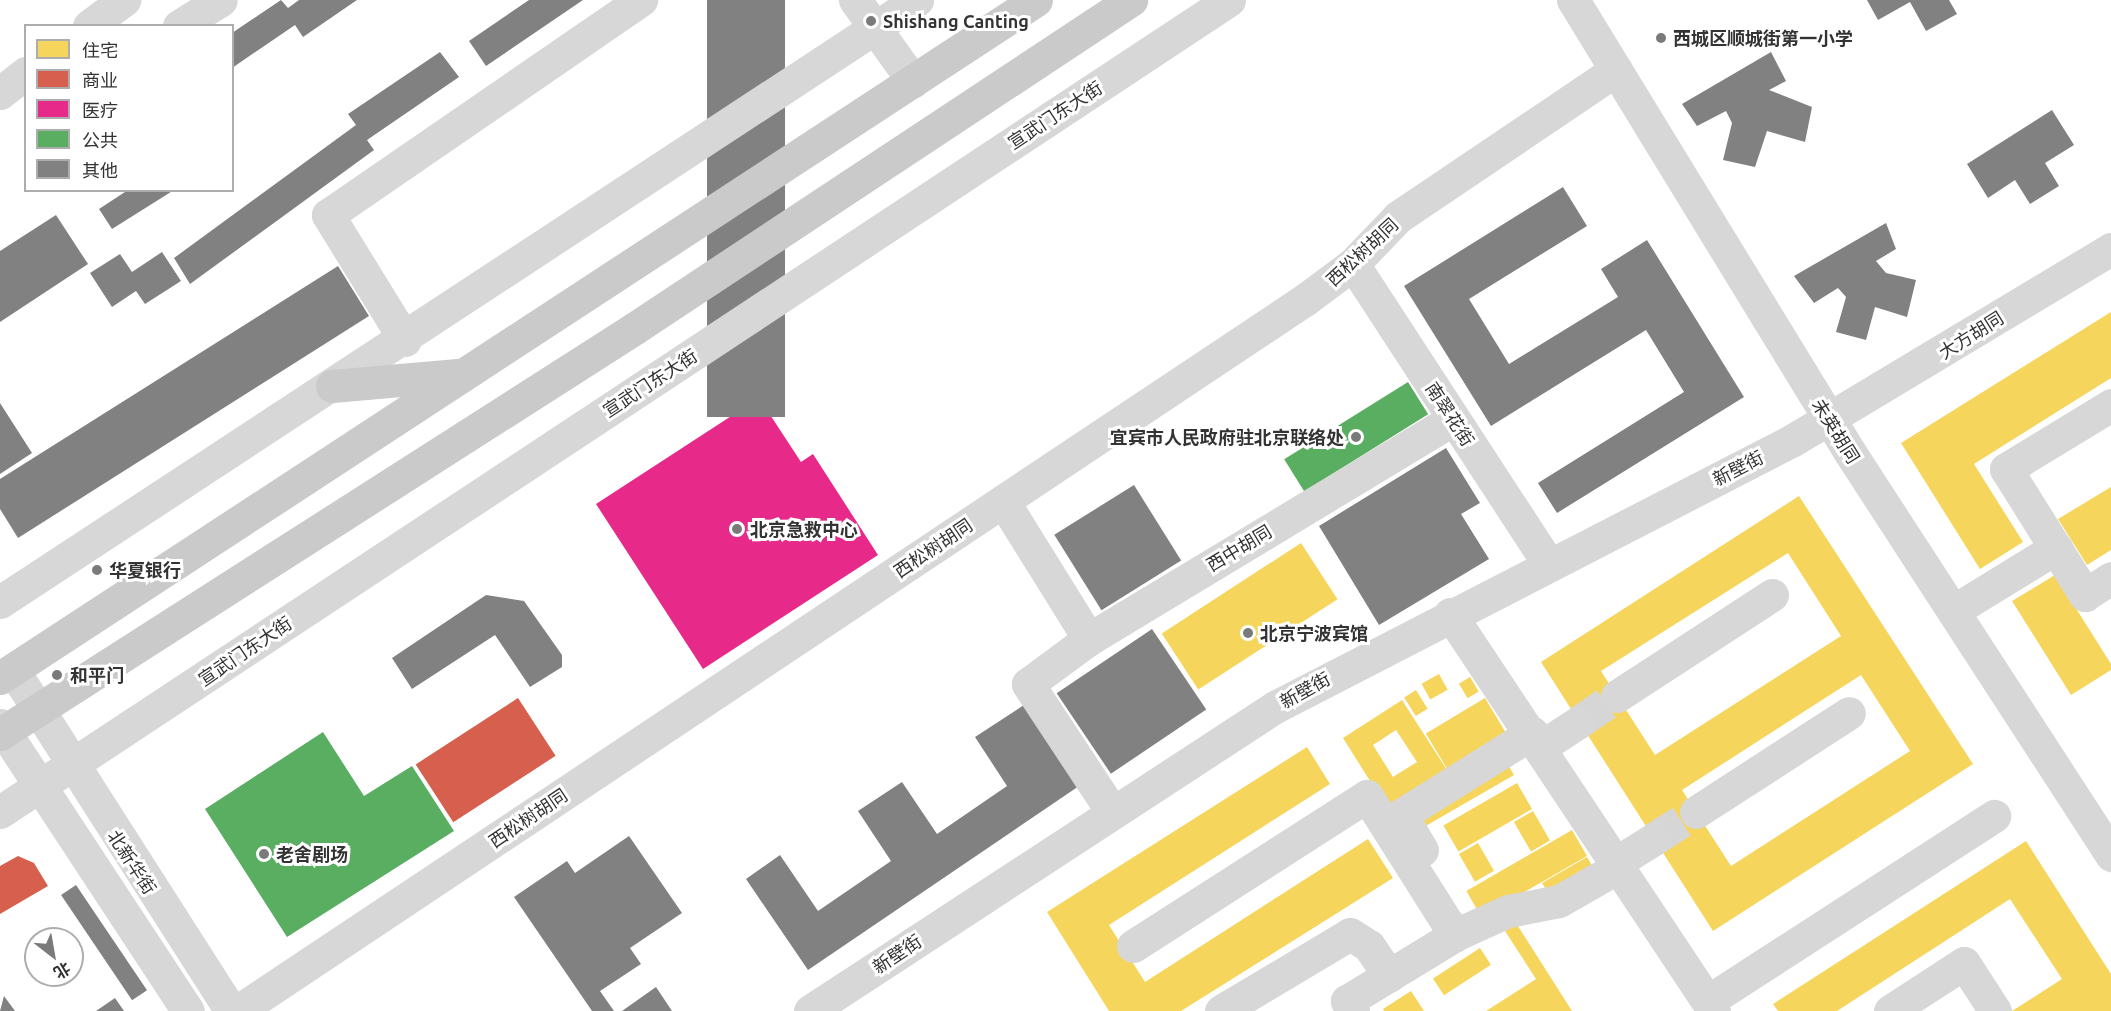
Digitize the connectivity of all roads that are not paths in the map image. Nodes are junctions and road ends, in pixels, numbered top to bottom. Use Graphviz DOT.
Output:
graph roads {
  1 [pos="221,0"];
  2 [pos="641,0"];
  3 [pos="855,0"];
  4 [pos="917,0"];
  5 [pos="1036,0"];
  6 [pos="1131,0"];
  7 [pos="1229,0"];
  8 [pos="1573,0"];
  9 [pos="182,24"];
  10 [pos="874,31"];
  11 [pos="1616,70"];
  12 [pos="24,75"];
  13 [pos="913,81"];
  14 [pos="0,93"];
  15 [pos="2111,249"];
  16 [pos="1353,264"];
  17 [pos="405,339"];
  18 [pos="463,374"];
  19 [pos="332,386"];
  20 [pos="2111,405"];
  21 [pos="1453,419"];
  22 [pos="1830,420"];
  23 [pos="1003,501"];
  24 [pos="2056,548"];
  25 [pos="1548,563"];
  26 [pos="2111,578"];
  27 [pos="1772,595"];
  28 [pos="0,602"];
  29 [pos="1953,611"];
  30 [pos="1450,614"];
  31 [pos="1089,639"];
  32 [pos="4,666"];
  33 [pos="1617,696"];
  34 [pos="37,711"];
  35 [pos="1849,713"];
  36 [pos="1579,722"];
  37 [pos="1,730"];
  38 [pos="1537,739"];
  39 [pos="71,766"];
  40 [pos="41,786"];
  41 [pos="1111,810"];
  42 [pos="0,812"];
  43 [pos="1696,812"];
  44 [pos="1994,816"];
  45 [pos="1654,839"];
  46 [pos="2111,855"];
  47 [pos="1619,864"];
  48 [pos="1463,931"];
  49 [pos="1133,946"];
  50 [pos="1389,976"];
  51 [pos="1711,1006"];
  52 [pos="188,1011"];
  53 [pos="231,1011"];
  54 [pos="238,1011"];
  55 [pos="810,1011"];
  56 [pos="1221,1011"];
  57 [pos="1353,1011"];
  58 [pos="1890,1011"];
  59 [pos="1995,1011"];
  1 -- 9 [label="street"];
  2 -- 17 [label="street"];
  3 -- 10 [label="street"];
  4 -- 10 [label="street"];
  5 -- 13 [label="main road"];
  6 -- 34 [label="main road"];
  7 -- 39 [label="street, 宣武门东大街"];
  8 -- 11 [label="street, 未英胡同"];
  10 -- 13 [label="street"];
  10 -- 17 [label="street"];
  11 -- 16 [label="street, 西松树胡同"];
  11 -- 22 [label="street, 未英胡同"];
  12 -- 14 [label="street"];
  13 -- 18 [label="main road"];
  15 -- 22 [label="street, 大方胡同"];
  16 -- 21 [label="street, 南翠花街"];
  16 -- 23 [label="street, 西松树胡同"];
  17 -- 19 [label="street"];
  18 -- 19 [label="main road"];
  18 -- 32 [label="main road"];
  19 -- 28 [label="street"];
  20 -- 24 [label="street"];
  21 -- 25 [label="street, 南翠花街"];
  21 -- 31 [label="street, 西中胡同"];
  22 -- 25 [label="street, 新壁街"];
  22 -- 29 [label="street, 未英胡同"];
  23 -- 31 [label="street"];
  23 -- 54 [label="street, 西松树胡同"];
  24 -- 26 [label="street"];
  24 -- 29 [label="street"];
  25 -- 30 [label="street, 新壁街"];
  27 -- 33 [label="street"];
  29 -- 46 [label="street, 未英胡同"];
  30 -- 38 [label="street"];
  30 -- 41 [label="street, 新壁街"];
  31 -- 41 [label="street, 西中胡同"];
  32 -- 34 [label="street, 北新华街"];
  34 -- 37 [label="main road"];
  34 -- 39 [label="street, 北新华街"];
  35 -- 43 [label="street"];
  36 -- 38 [label="street"];
  37 -- 40 [label="street, 北新华街"];
  38 -- 47 [label="street"];
  38 -- 48 [label="street"];
  39 -- 40 [label="street, 宣武门东大街"];
  39 -- 53 [label="street, 北新华街"];
  40 -- 42 [label="street, 宣武门东大街"];
  40 -- 52 [label="street, 北新华街"];
  41 -- 55 [label="street, 新壁街"];
  44 -- 51 [label="street"];
  45 -- 47 [label="street"];
  47 -- 48 [label="street"];
  47 -- 51 [label="street"];
  48 -- 49 [label="street"];
  48 -- 50 [label="street"];
  50 -- 56 [label="street"];
  50 -- 57 [label="street"];
  58 -- 59 [label="street"];
}
